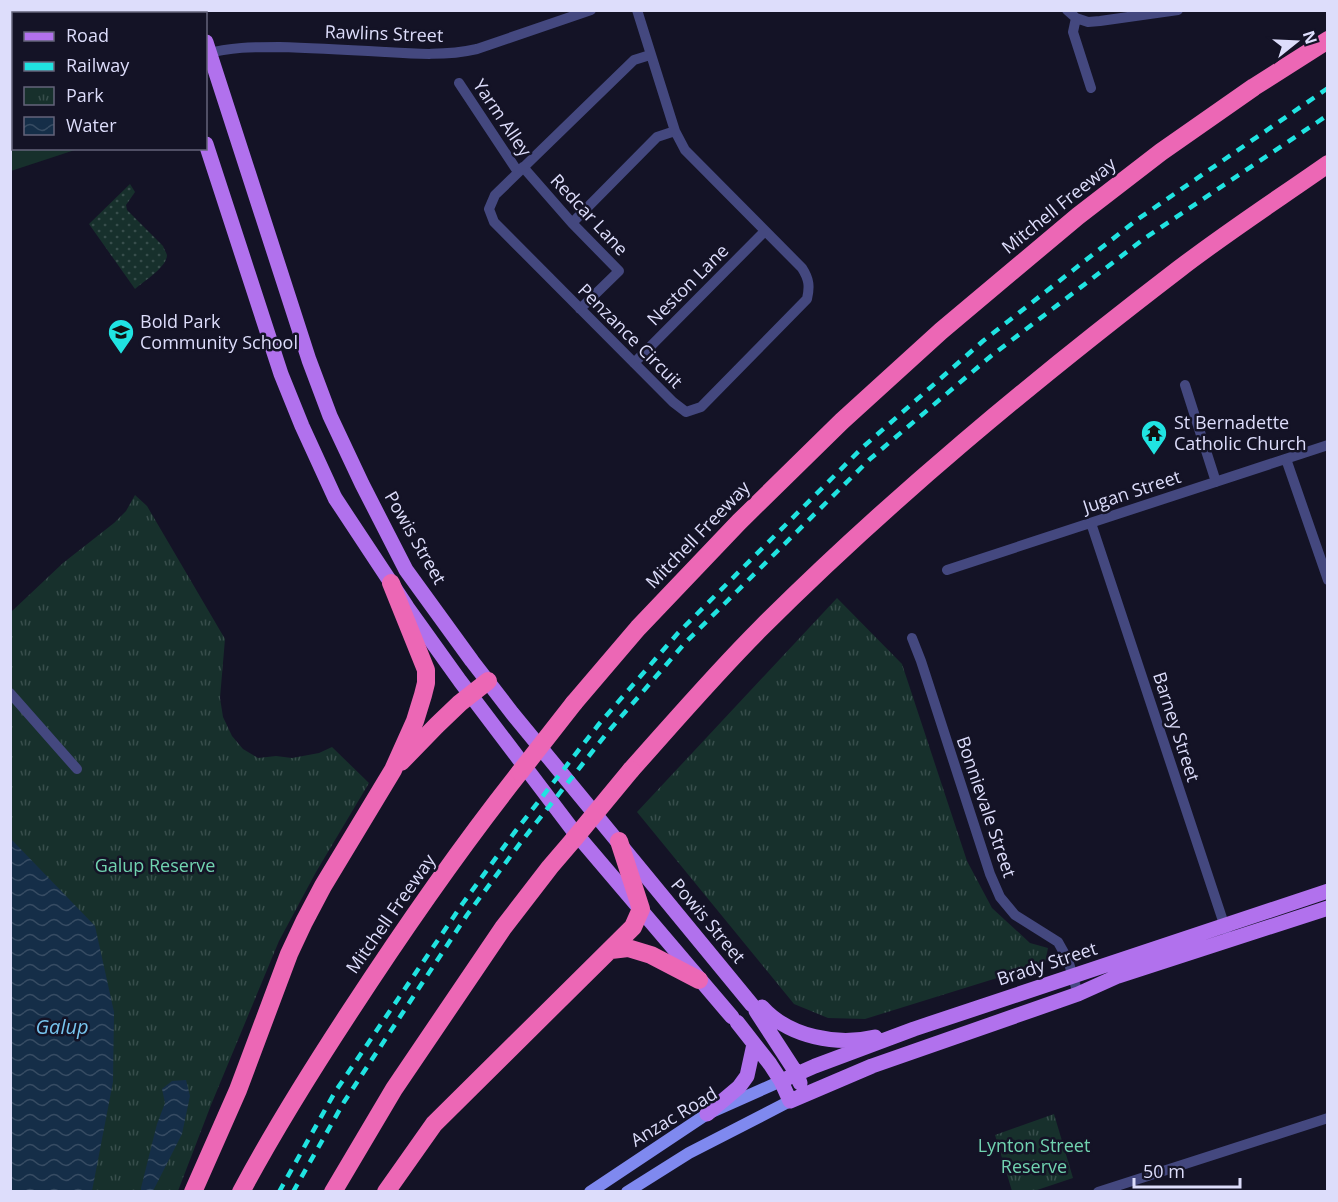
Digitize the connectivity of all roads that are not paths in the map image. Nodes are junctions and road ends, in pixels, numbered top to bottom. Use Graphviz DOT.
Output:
graph roads {
  1 [pos="591,10"];
  2 [pos="637,10"];
  3 [pos="1067,10"];
  4 [pos="1178,10"];
  5 [pos="1076,18"];
  6 [pos="1328,40"];
  7 [pos="207,50"];
  8 [pos="650,54"];
  9 [pos="459,83"];
  10 [pos="1091,88"];
  11 [pos="675,131"];
  12 [pos="207,147"];
  13 [pos="1328,164"];
  14 [pos="521,169"];
  15 [pos="572,223"];
  16 [pos="765,231"];
  17 [pos="580,309"];
  18 [pos="634,363"];
  19 [pos="1185,385"];
  20 [pos="1328,445"];
  21 [pos="1286,459"];
  22 [pos="1216,482"];
  23 [pos="1091,524"];
  24 [pos="948,570"];
  25 [pos="1328,580"];
  26 [pos="391,583"];
  27 [pos="912,638"];
  28 [pos="488,681"];
  29 [pos="10,693"];
  30 [pos="471,695"];
  31 [pos="77,769"];
  32 [pos="393,770"];
  33 [pos="619,841"];
  34 [pos="1328,891"];
  35 [pos="1328,908"];
  36 [pos="641,909"];
  37 [pos="1224,925"];
  38 [pos="1229,941"];
  39 [pos="611,950"];
  40 [pos="1073,976"];
  41 [pos="699,980"];
  42 [pos="1078,994"];
  43 [pos="756,1006"];
  44 [pos="898,1035"];
  45 [pos="754,1044"];
  46 [pos="797,1074"];
  47 [pos="781,1081"];
  48 [pos="805,1094"];
  49 [pos="790,1101"];
  50 [pos="707,1114"];
  51 [pos="1328,1118"];
  52 [pos="193,1191"];
  53 [pos="241,1191"];
  54 [pos="333,1191"];
  55 [pos="386,1191"];
  56 [pos="590,1191"];
  57 [pos="627,1191"];
  58 [pos="1098,1191"];
  1 -- 7 [label="street, Rawlins Street"];
  2 -- 8 [label="street, Penzance Circuit"];
  3 -- 5 [label="street"];
  4 -- 5 [label="street"];
  5 -- 10 [label="street"];
  6 -- 53 [label="highway, Mitchell Freeway, bridge"];
  7 -- 28 [label="main road, Powis Street"];
  8 -- 11 [label="street, Penzance Circuit"];
  8 -- 14 [label="street, Penzance Circuit"];
  9 -- 14 [label="street, Yarm Alley"];
  11 -- 15 [label="street"];
  11 -- 16 [label="street, Penzance Circuit"];
  12 -- 26 [label="main road"];
  13 -- 54 [label="highway, bridge"];
  14 -- 15 [label="street, Redcar Lane"];
  14 -- 17 [label="street, Penzance Circuit"];
  15 -- 17 [label="street, Redcar Lane"];
  16 -- 18 [label="street, Neston Lane"];
  16 -- 18 [label="street, Penzance Circuit"];
  17 -- 18 [label="street, Penzance Circuit"];
  19 -- 22 [label="street"];
  20 -- 21 [label="street, Jugan Street"];
  21 -- 22 [label="street, Jugan Street"];
  21 -- 25 [label="street"];
  22 -- 23 [label="street, Jugan Street"];
  23 -- 24 [label="street, Jugan Street"];
  23 -- 37 [label="street, Barney Street"];
  26 -- 30 [label="main road"];
  26 -- 32 [label="highway"];
  27 -- 40 [label="street, Bonnievale Street"];
  28 -- 30 [label="highway"];
  28 -- 33 [label="main road, Powis Street"];
  29 -- 31 [label="street"];
  30 -- 32 [label="highway"];
  30 -- 36 [label="main road"];
  32 -- 52 [label="highway"];
  33 -- 36 [label="highway"];
  33 -- 43 [label="main road, Powis Street"];
  34 -- 37 [label="main road, Brady Street"];
  35 -- 38 [label="main road, Brady Street"];
  36 -- 39 [label="highway"];
  36 -- 41 [label="main road"];
  37 -- 38 [label="street, Barney Street"];
  37 -- 40 [label="main road, Brady Street"];
  38 -- 42 [label="main road, Brady Street"];
  39 -- 41 [label="highway"];
  39 -- 55 [label="highway"];
  40 -- 42 [label="street, Bonnievale Street"];
  40 -- 44 [label="main road, Brady Street"];
  41 -- 45 [label="main road"];
  42 -- 48 [label="main road, Brady Street"];
  43 -- 44 [label="main road"];
  43 -- 46 [label="main road, Powis Street"];
  44 -- 46 [label="main road, Brady Street"];
  45 -- 47 [label="main road"];
  45 -- 50 [label="main road"];
  46 -- 47 [label="main road, Brady Street"];
  46 -- 48 [label="main road, Powis Street"];
  47 -- 49 [label="main road"];
  47 -- 50 [label="main road, Anzac Road"];
  48 -- 49 [label="main road, Brady Street"];
  49 -- 57 [label="main road"];
  50 -- 56 [label="main road, Anzac Road"];
  51 -- 58 [label="street"];
}
